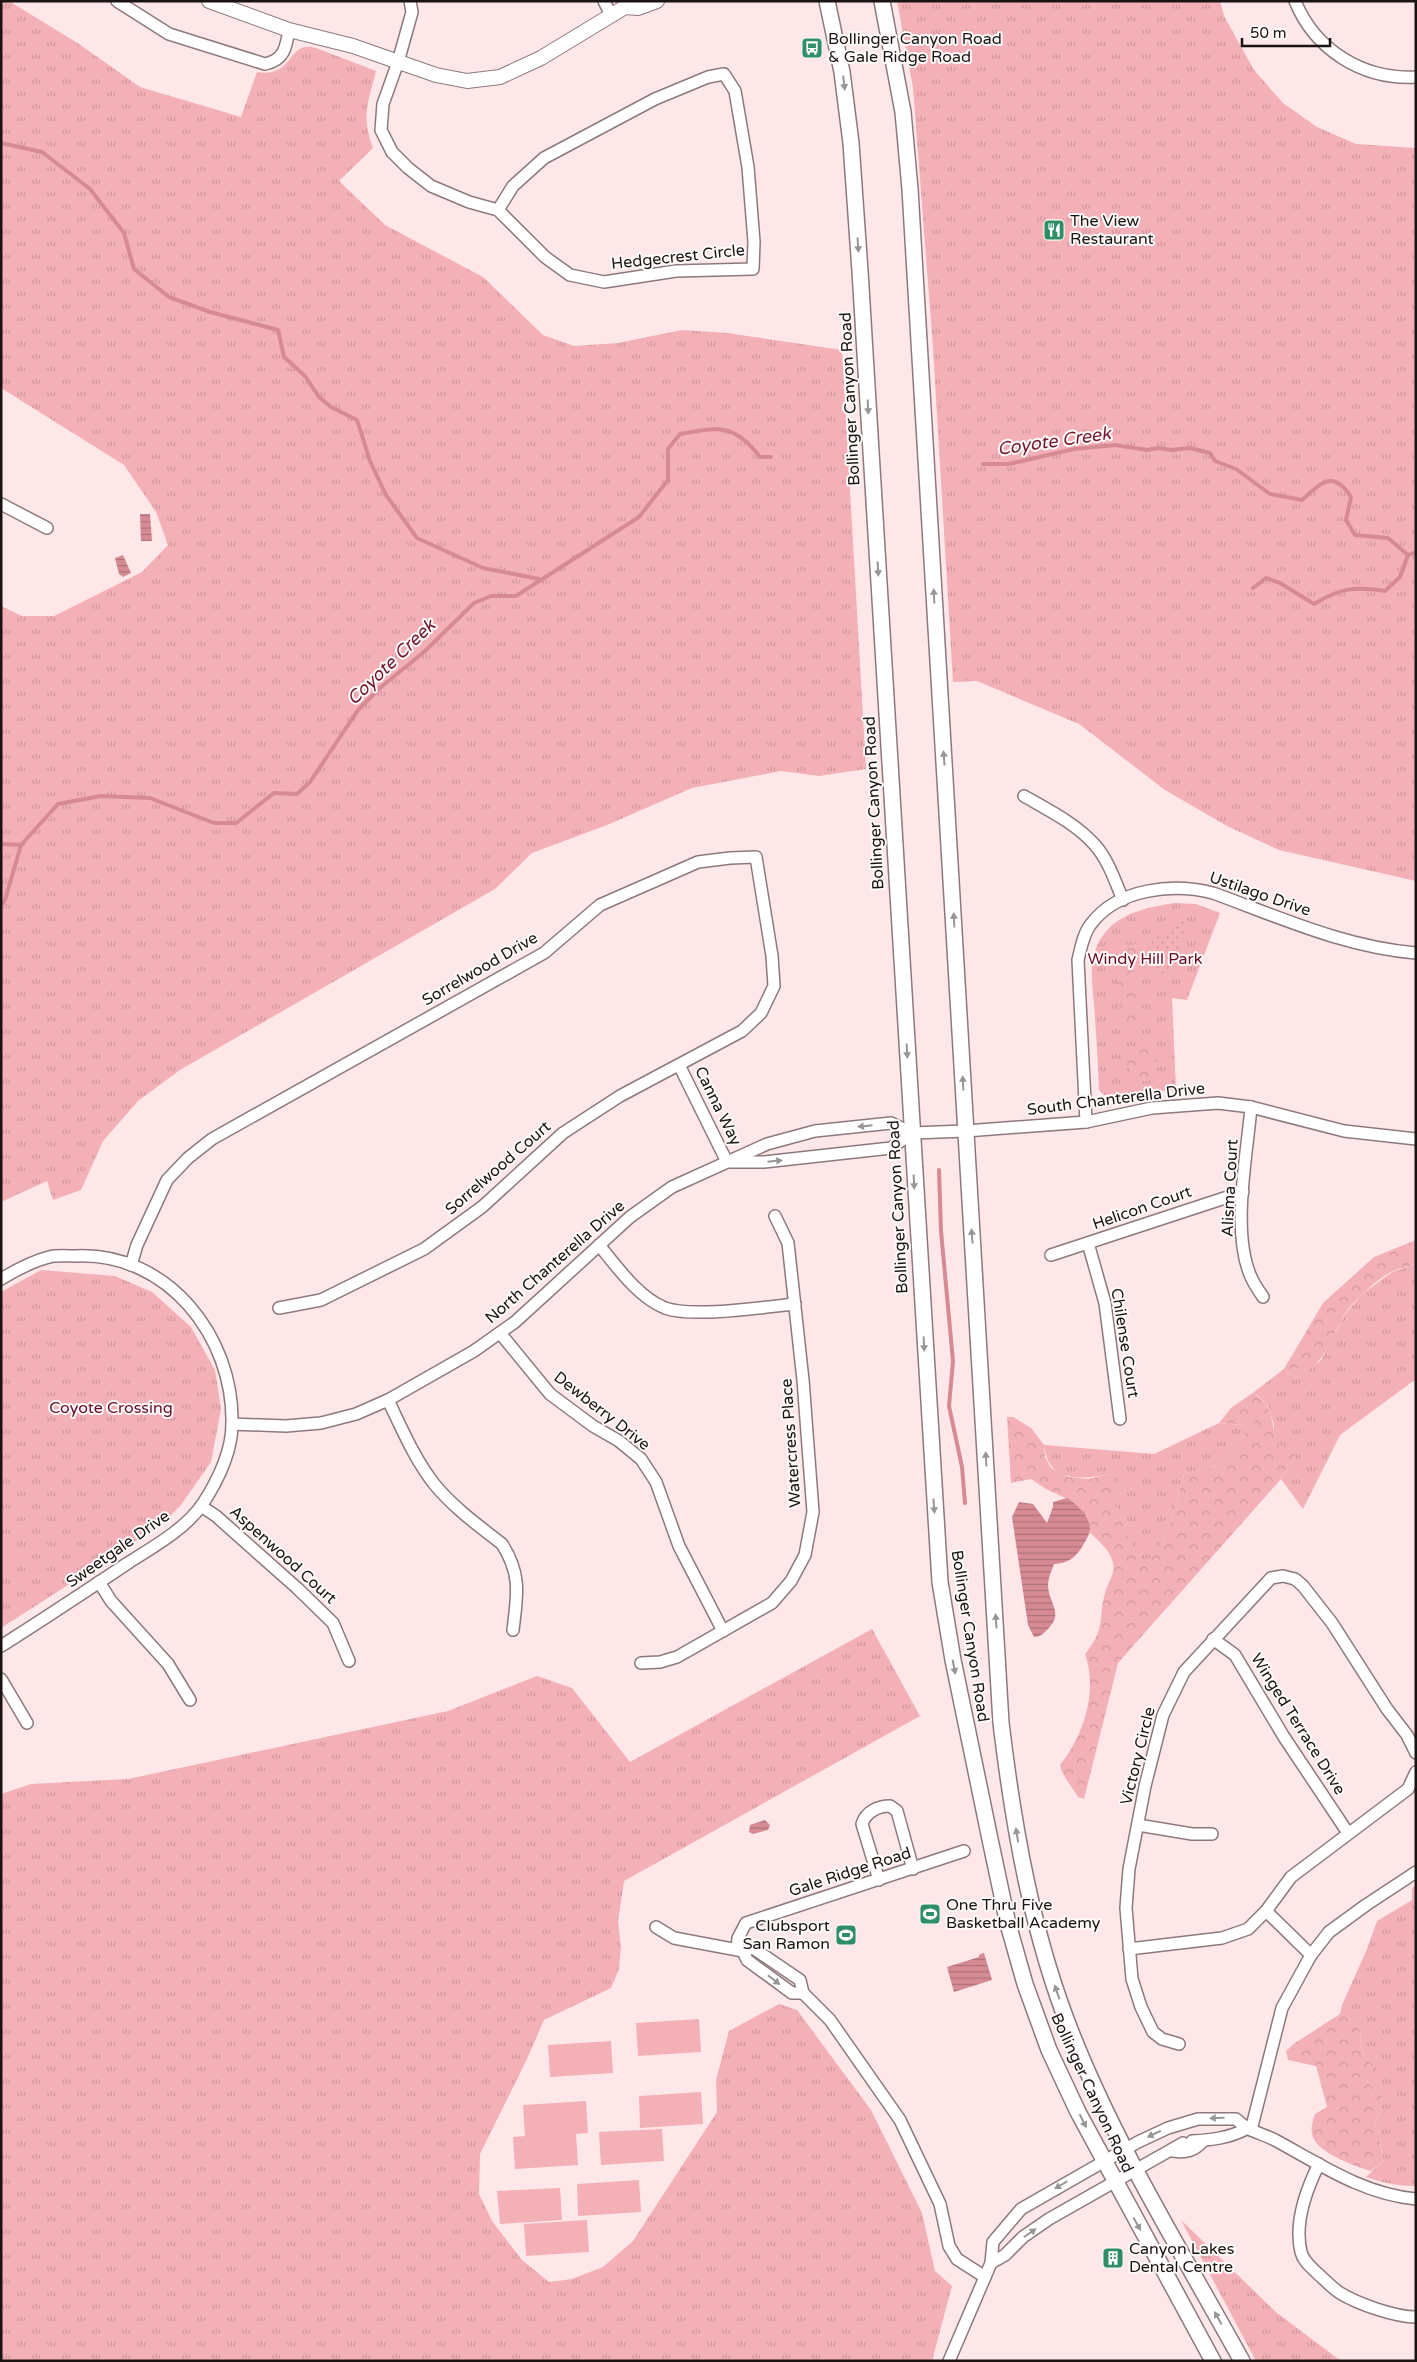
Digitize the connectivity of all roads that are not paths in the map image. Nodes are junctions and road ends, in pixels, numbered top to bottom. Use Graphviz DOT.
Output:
graph roads {
  1 [pos="117,1"];
  2 [pos="209,1"];
  3 [pos="410,1"];
  4 [pos="604,1"];
  5 [pos="657,1"];
  6 [pos="827,1"];
  7 [pos="882,1"];
  8 [pos="1295,1"];
  9 [pos="625,3"];
  10 [pos="611,15"];
  11 [pos="289,30"];
  12 [pos="398,62"];
  13 [pos="1416,77"];
  14 [pos="498,210"];
  15 [pos="1,504"];
  16 [pos="47,528"];
  17 [pos="1024,796"];
  18 [pos="1123,900"];
  19 [pos="1416,953"];
  20 [pos="679,1065"];
  21 [pos="1251,1106"];
  22 [pos="1086,1122"];
  23 [pos="966,1131"];
  24 [pos="912,1133"];
  25 [pos="1416,1139"];
  26 [pos="727,1162"];
  27 [pos="1243,1192"];
  28 [pos="775,1216"];
  29 [pos="1088,1244"];
  30 [pos="599,1245"];
  31 [pos="1051,1255"];
  32 [pos="131,1265"];
  33 [pos="1,1279"];
  34 [pos="1263,1297"];
  35 [pos="795,1304"];
  36 [pos="279,1308"];
  37 [pos="500,1332"];
  38 [pos="388,1400"];
  39 [pos="1120,1419"];
  40 [pos="232,1424"];
  41 [pos="201,1506"];
  42 [pos="99,1582"];
  43 [pos="513,1630"];
  44 [pos="723,1631"];
  45 [pos="1213,1639"];
  46 [pos="1,1646"];
  47 [pos="349,1661"];
  48 [pos="641,1663"];
  49 [pos="1,1679"];
  50 [pos="190,1700"];
  51 [pos="27,1723"];
  52 [pos="1416,1753"];
  53 [pos="1416,1772"];
  54 [pos="1138,1825"];
  55 [pos="1348,1833"];
  56 [pos="1212,1834"];
  57 [pos="964,1851"];
  58 [pos="913,1869"];
  59 [pos="1416,1872"];
  60 [pos="879,1880"];
  61 [pos="1266,1911"];
  62 [pos="656,1927"];
  63 [pos="1129,1949"];
  64 [pos="740,1950"];
  65 [pos="1310,1955"];
  66 [pos="1179,2044"];
  67 [pos="1248,2130"];
  68 [pos="1193,2142"];
  69 [pos="1125,2149"];
  70 [pos="1173,2151"];
  71 [pos="1103,2161"];
  72 [pos="1319,2164"];
  73 [pos="1136,2169"];
  74 [pos="1114,2182"];
  75 [pos="1416,2199"];
  76 [pos="992,2262"];
  77 [pos="985,2277"];
  78 [pos="1416,2317"];
  79 [pos="949,2361"];
  80 [pos="1213,2361"];
  81 [pos="1242,2361"];
  1 -- 11 [label="street"];
  2 -- 11 [label="street"];
  3 -- 12 [label="street, Hedgecrest Circle"];
  4 -- 10 [label="street"];
  5 -- 9 [label="street"];
  6 -- 24 [label="main road, Bollinger Canyon Road, one-way"];
  23 -- 7 [label="main road, Bollinger Canyon Road, one-way"];
  8 -- 13 [label="street"];
  9 -- 10 [label="street"];
  10 -- 12 [label="street"];
  11 -- 12 [label="street"];
  12 -- 14 [label="street, Hedgecrest Circle"];
  14 -- 14 [label="street, Hedgecrest Circle"];
  15 -- 16 [label="street"];
  17 -- 18 [label="street"];
  18 -- 19 [label="street, Ustilago Drive"];
  18 -- 22 [label="street, Ustilago Drive"];
  20 -- 26 [label="street, Canna Way"];
  20 -- 32 [label="street, Sorrelwood Drive"];
  20 -- 36 [label="street, Sorrelwood Court"];
  21 -- 22 [label="street, South Chanterella Drive"];
  21 -- 25 [label="street, South Chanterella Drive"];
  21 -- 27 [label="street, Alisma Court"];
  22 -- 23 [label="street, South Chanterella Drive"];
  23 -- 24 [label="street, North Chanterella Drive"];
  69 -- 23 [label="main road, Bollinger Canyon Road, one-way"];
  26 -- 24 [label="street, North Chanterella Drive, one-way"];
  24 -- 26 [label="street, North Chanterella Drive, one-way"];
  24 -- 71 [label="main road, Bollinger Canyon Road, one-way"];
  26 -- 30 [label="street, North Chanterella Drive"];
  27 -- 29 [label="street, Helicon Court"];
  27 -- 34 [label="street, Alisma Court"];
  28 -- 35 [label="street, Watercress Place"];
  29 -- 31 [label="street, Helicon Court"];
  29 -- 39 [label="street, Chilense Court"];
  30 -- 35 [label="street"];
  30 -- 37 [label="street, North Chanterella Drive"];
  32 -- 33 [label="street, Sweetgale Drive"];
  32 -- 40 [label="street, Sweetgale Drive"];
  35 -- 44 [label="street, Watercress Place"];
  37 -- 38 [label="street, North Chanterella Drive"];
  37 -- 44 [label="street, Dewberry Drive"];
  38 -- 40 [label="street, North Chanterella Drive"];
  38 -- 43 [label="street"];
  40 -- 41 [label="street, Sweetgale Drive"];
  41 -- 42 [label="street, Sweetgale Drive"];
  41 -- 47 [label="street, Aspenwood Court"];
  42 -- 46 [label="street, Sweetgale Drive"];
  42 -- 50 [label="street"];
  44 -- 48 [label="street, Watercress Place"];
  45 -- 52 [label="street, Victory Circle"];
  45 -- 54 [label="street, Victory Circle"];
  45 -- 55 [label="street, Winged Terrace Drive"];
  49 -- 51 [label="street"];
  53 -- 55 [label="street"];
  54 -- 56 [label="street"];
  54 -- 63 [label="street, Victory Circle"];
  55 -- 61 [label="street"];
  57 -- 58 [label="street, Gale Ridge Road"];
  58 -- 60 [label="street, Gale Ridge Road"];
  58 -- 60 [label="street"];
  59 -- 65 [label="street"];
  60 -- 64 [label="street, Gale Ridge Road"];
  61 -- 63 [label="street"];
  61 -- 65 [label="street"];
  62 -- 64 [label="street"];
  63 -- 66 [label="street, Victory Circle"];
  64 -- 77 [label="street"];
  65 -- 67 [label="street"];
  67 -- 68 [label="street"];
  67 -- 69 [label="street, one-way"];
  67 -- 72 [label="street"];
  68 -- 70 [label="street"];
  68 -- 70 [label="street"];
  69 -- 71 [label="street"];
  69 -- 73 [label="main road, Bollinger Canyon Road"];
  70 -- 73 [label="street"];
  71 -- 74 [label="main road, Bollinger Canyon Road"];
  71 -- 76 [label="street, one-way"];
  72 -- 75 [label="street"];
  72 -- 78 [label="street"];
  73 -- 74 [label="street"];
  81 -- 73 [label="main road, Bollinger Canyon Road, one-way"];
  76 -- 74 [label="street, one-way"];
  74 -- 80 [label="main road, Bollinger Canyon Road, one-way"];
  76 -- 77 [label="street"];
  77 -- 79 [label="street"];
}
